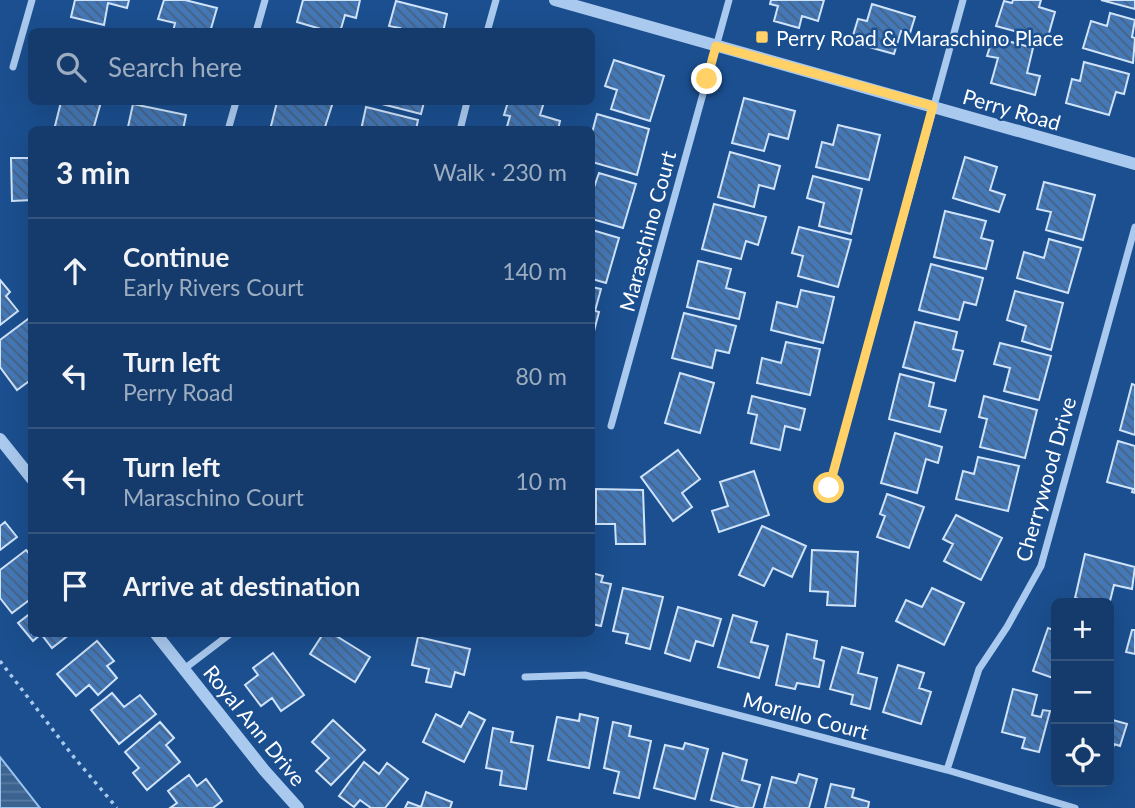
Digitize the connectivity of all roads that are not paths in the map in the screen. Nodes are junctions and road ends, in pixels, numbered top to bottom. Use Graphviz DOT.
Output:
graph roads {
  1 [pos="32,0"];
  2 [pos="265,0"];
  3 [pos="496,0"];
  4 [pos="555,0"];
  5 [pos="729,0"];
  6 [pos="963,0"];
  7 [pos="257,28"];
  8 [pos="488,28"];
  9 [pos="716,46"];
  10 [pos="13,67"];
  11 [pos="235,105"];
  12 [pos="466,105"];
  13 [pos="933,106"];
  14 [pos="229,126"];
  15 [pos="461,126"];
  16 [pos="1135,164"];
  17 [pos="1135,227"];
  18 [pos="611,426"];
  19 [pos="0,439"];
  20 [pos="28,474"];
  21 [pos="829,488"];
  22 [pos="158,637"];
  23 [pos="226,637"];
  24 [pos="184,669"];
  25 [pos="525,677"];
  26 [pos="947,770"];
  27 [pos="298,808"];
  28 [pos="1075,808"];
  1 -- 10 [label="street"];
  2 -- 7 [label="street"];
  3 -- 8 [label="street"];
  4 -- 9 [label="street, Perry Road"];
  5 -- 9 [label="street, Maraschino Court"];
  6 -- 13 [label="street"];
  9 -- 13 [label="street, Perry Road"];
  9 -- 18 [label="street, Maraschino Court"];
  11 -- 14 [label="street"];
  12 -- 15 [label="street"];
  13 -- 16 [label="street, Perry Road"];
  13 -- 21 [label="street"];
  17 -- 26 [label="street, Cherrywood Drive"];
  19 -- 20 [label="street"];
  22 -- 24 [label="street, Royal Ann Drive"];
  23 -- 24 [label="street"];
  24 -- 27 [label="street, Royal Ann Drive"];
  25 -- 26 [label="street, Morello Court"];
  26 -- 28 [label="street, Morello Court"];
}
